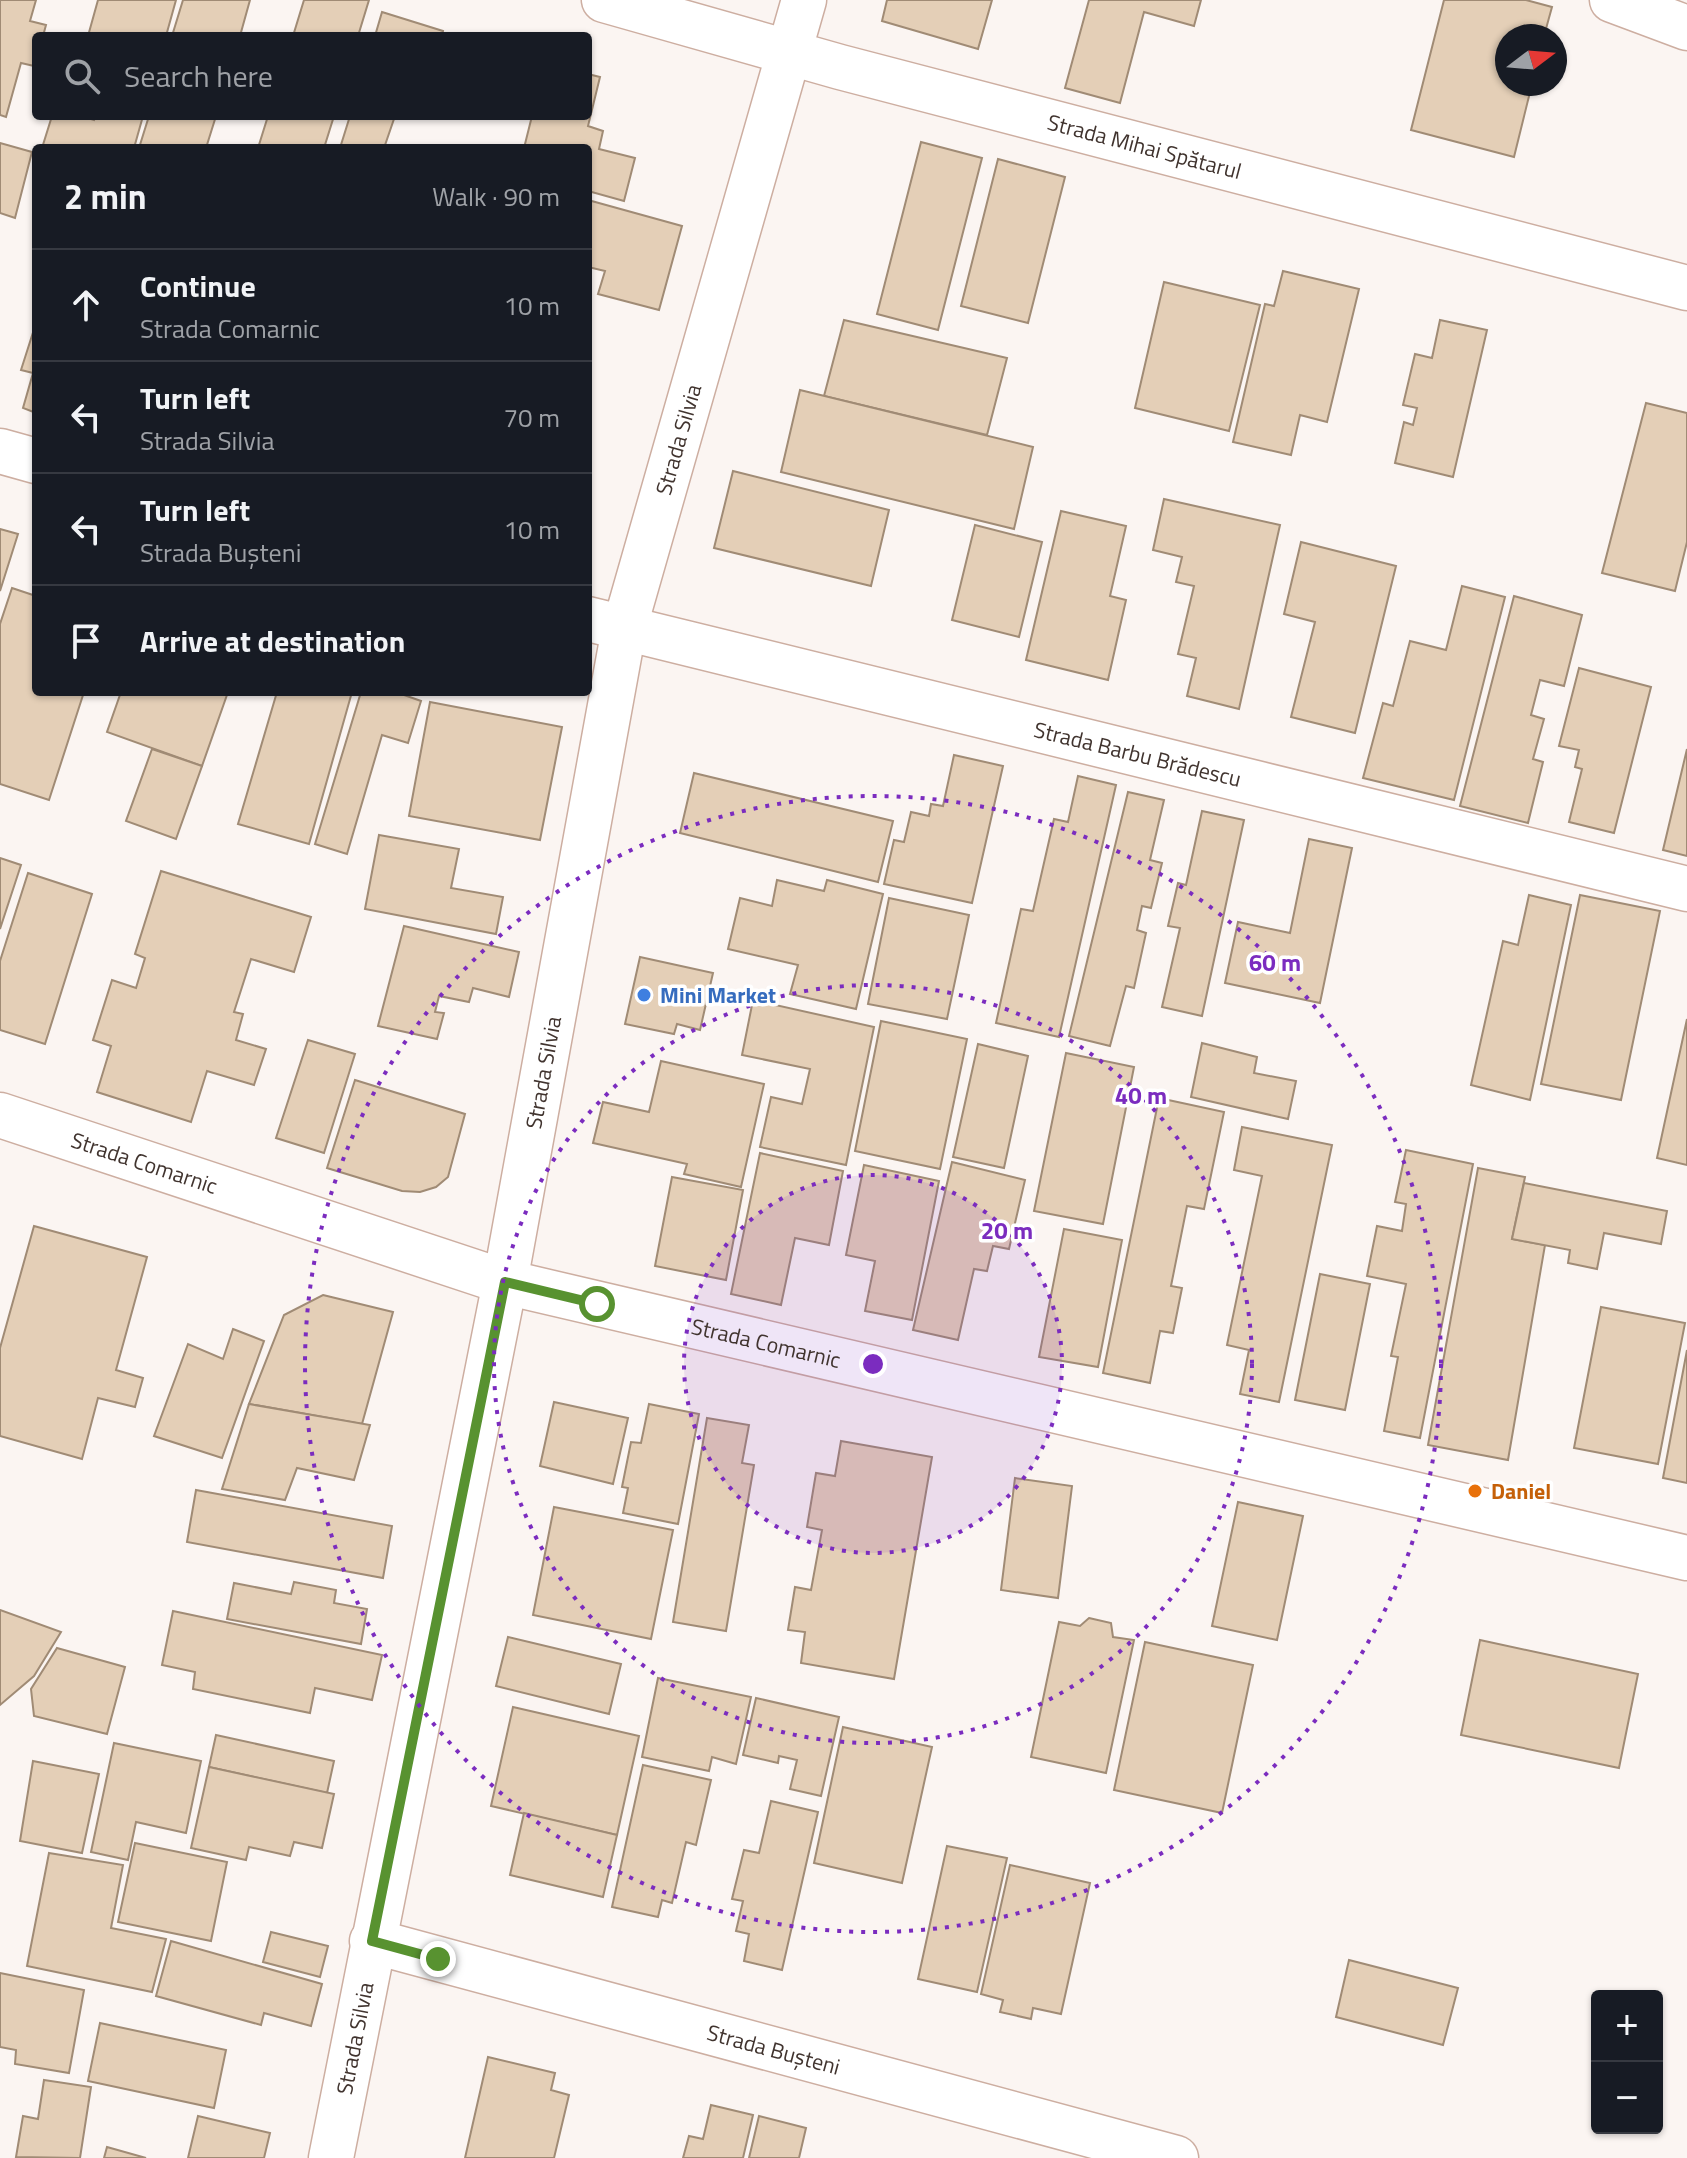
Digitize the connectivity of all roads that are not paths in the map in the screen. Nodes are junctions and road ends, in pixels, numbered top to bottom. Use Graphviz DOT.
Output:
graph roads {
  1 [pos="604,0"];
  2 [pos="804,0"];
  3 [pos="1612,0"];
  4 [pos="1687,28"];
  5 [pos="788,53"];
  6 [pos="1687,288"];
  7 [pos="0,451"];
  8 [pos="32,460"];
  9 [pos="606,624"];
  10 [pos="1687,889"];
  11 [pos="0,1115"];
  12 [pos="505,1282"];
  13 [pos="1687,1558"];
  14 [pos="372,1941"];
  15 [pos="331,2158"];
  16 [pos="1176,2158"];
  1 -- 5 [label="street, Strada Mihai Spătarul"];
  2 -- 5 [label="street, Strada Silvia"];
  3 -- 4 [label="street"];
  5 -- 6 [label="street, Strada Mihai Spătarul"];
  5 -- 9 [label="street, Strada Silvia"];
  7 -- 8 [label="street"];
  9 -- 10 [label="street, Strada Barbu Brădescu"];
  9 -- 12 [label="street, Strada Silvia"];
  11 -- 12 [label="street, Strada Comarnic"];
  12 -- 13 [label="street, Strada Comarnic"];
  12 -- 14 [label="street, Strada Silvia"];
  14 -- 15 [label="street, Strada Silvia"];
  14 -- 16 [label="street, Strada Bușteni"];
}
